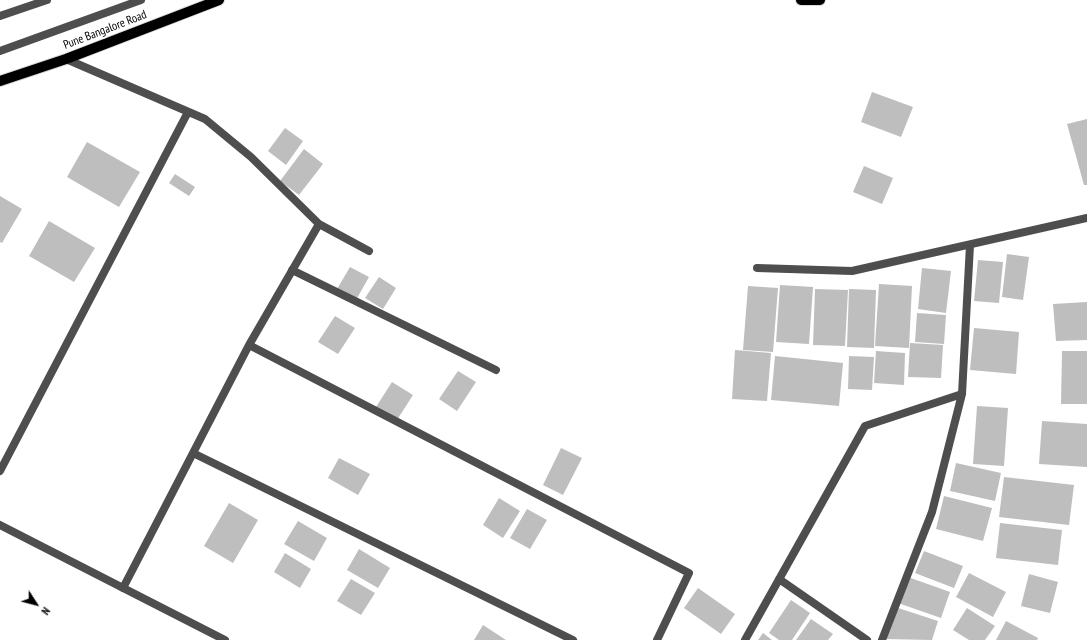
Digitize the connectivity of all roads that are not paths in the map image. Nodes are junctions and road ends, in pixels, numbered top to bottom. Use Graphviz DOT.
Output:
graph roads {
  1 [pos="47,0"];
  2 [pos="141,0"];
  3 [pos="219,0"];
  4 [pos="801,0"];
  5 [pos="820,0"];
  6 [pos="0,16"];
  7 [pos="0,51"];
  8 [pos="66,58"];
  9 [pos="0,81"];
  10 [pos="188,112"];
  11 [pos="1087,218"];
  12 [pos="319,224"];
  13 [pos="970,245"];
  14 [pos="369,251"];
  15 [pos="757,268"];
  16 [pos="292,270"];
  17 [pos="249,345"];
  18 [pos="496,370"];
  19 [pos="962,394"];
  20 [pos="193,453"];
  21 [pos="0,471"];
  22 [pos="0,525"];
  23 [pos="779,579"];
  24 [pos="123,588"];
  25 [pos="225,640"];
  26 [pos="573,640"];
  27 [pos="657,640"];
  28 [pos="745,640"];
  29 [pos="867,640"];
  30 [pos="882,640"];
  1 -- 6 [label="street"];
  2 -- 7 [label="street"];
  3 -- 8 [label="main road, Pune Bangalore Road"];
  4 -- 5 [label="main road"];
  8 -- 9 [label="main road, Pune Bangalore Road"];
  8 -- 10 [label="street"];
  10 -- 12 [label="street"];
  10 -- 21 [label="street"];
  11 -- 13 [label="street"];
  12 -- 14 [label="street"];
  12 -- 16 [label="street"];
  13 -- 15 [label="street"];
  13 -- 19 [label="street"];
  16 -- 17 [label="street"];
  16 -- 18 [label="street"];
  17 -- 20 [label="street"];
  17 -- 27 [label="street"];
  19 -- 23 [label="street"];
  19 -- 30 [label="street"];
  20 -- 24 [label="street"];
  20 -- 26 [label="street"];
  22 -- 24 [label="street"];
  23 -- 28 [label="street"];
  23 -- 29 [label="street"];
  24 -- 25 [label="street"];
}
